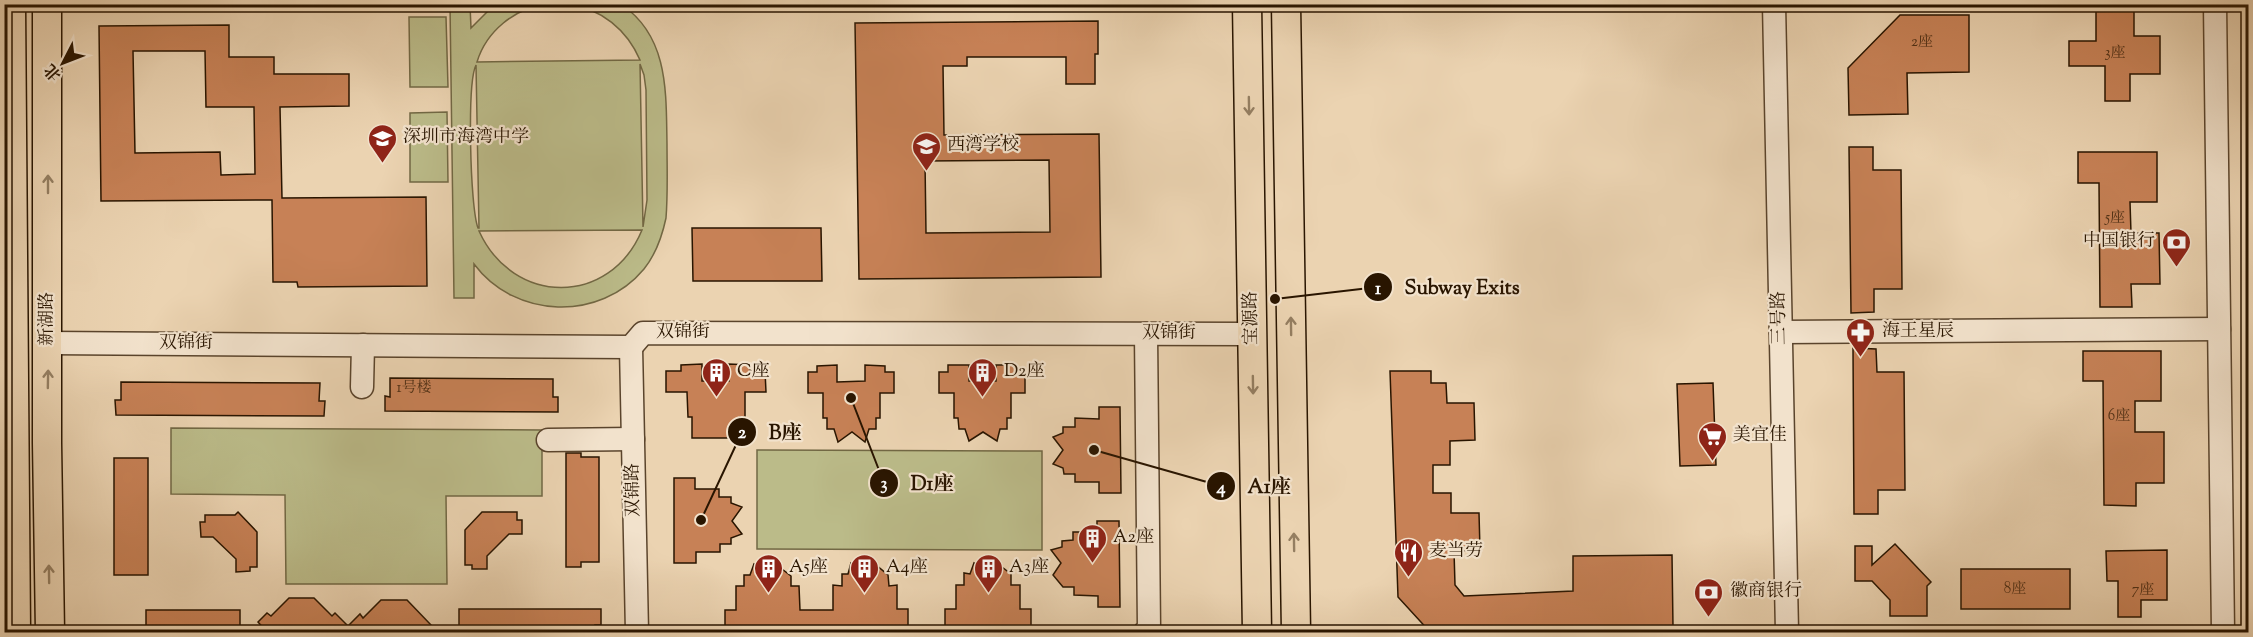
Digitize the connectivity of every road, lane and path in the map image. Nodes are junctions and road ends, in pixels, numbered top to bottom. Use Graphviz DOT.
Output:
graph roads {
  1 [pos="11,4"];
  2 [pos="47,4"];
  3 [pos="59,4"];
  4 [pos="1230,4"];
  5 [pos="1247,4"];
  6 [pos="1286,4"];
  7 [pos="1303,4"];
  8 [pos="1774,4"];
  9 [pos="2215,4"];
  10 [pos="8,25"];
  11 [pos="47,36"];
  12 [pos="1248,47"];
  13 [pos="1287,57"];
  14 [pos="2219,329"];
  15 [pos="1781,332"];
  16 [pos="1146,334"];
  17 [pos="1253,334"];
  18 [pos="48,344"];
  19 [pos="363,345"];
  20 [pos="631,347"];
  21 [pos="362,387"];
  22 [pos="633,439"];
  23 [pos="548,440"];
  24 [pos="10,443"];
  25 [pos="1257,591"];
  26 [pos="1295,601"];
  27 [pos="16,633"];
  28 [pos="50,633"];
  29 [pos="637,633"];
  30 [pos="1145,633"];
  31 [pos="1245,633"];
  32 [pos="1257,633"];
  33 [pos="1296,633"];
  34 [pos="1305,633"];
  35 [pos="1787,633"];
  36 [pos="2223,633"];
  1 -- 10 [label="main road, 新湖路"];
  2 -- 11 [label="main road, 新湖路"];
  3 -- 11 [label="main road"];
  4 -- 12 [label="main road"];
  5 -- 12 [label="main road, 宝源路"];
  6 -- 13 [label="main road"];
  7 -- 13 [label="main road"];
  8 -- 15 [label="street, 三号路"];
  9 -- 14 [label="street"];
  10 -- 24 [label="main road, 新湖路"];
  18 -- 11 [label="main road, 新湖路, one-way"];
  12 -- 17 [label="main road, 宝源路, one-way"];
  26 -- 13 [label="main road, one-way"];
  14 -- 15 [label="street"];
  14 -- 36 [label="street"];
  15 -- 35 [label="street, 三号路"];
  16 -- 17 [label="street, 双锦街"];
  16 -- 20 [label="street, 双锦街"];
  16 -- 30 [label="street"];
  17 -- 25 [label="main road, 宝源路, one-way"];
  18 -- 19 [label="street, 双锦街"];
  28 -- 18 [label="main road, 新湖路, one-way"];
  19 -- 20 [label="street, 双锦街"];
  19 -- 21 [label="street"];
  20 -- 22 [label="street, 双锦路"];
  22 -- 23 [label="street"];
  22 -- 29 [label="street, 双锦路"];
  24 -- 27 [label="main road, 新湖路"];
  25 -- 31 [label="main road"];
  25 -- 32 [label="main road, 宝源路"];
  26 -- 33 [label="main road"];
  26 -- 34 [label="main road"];
}
